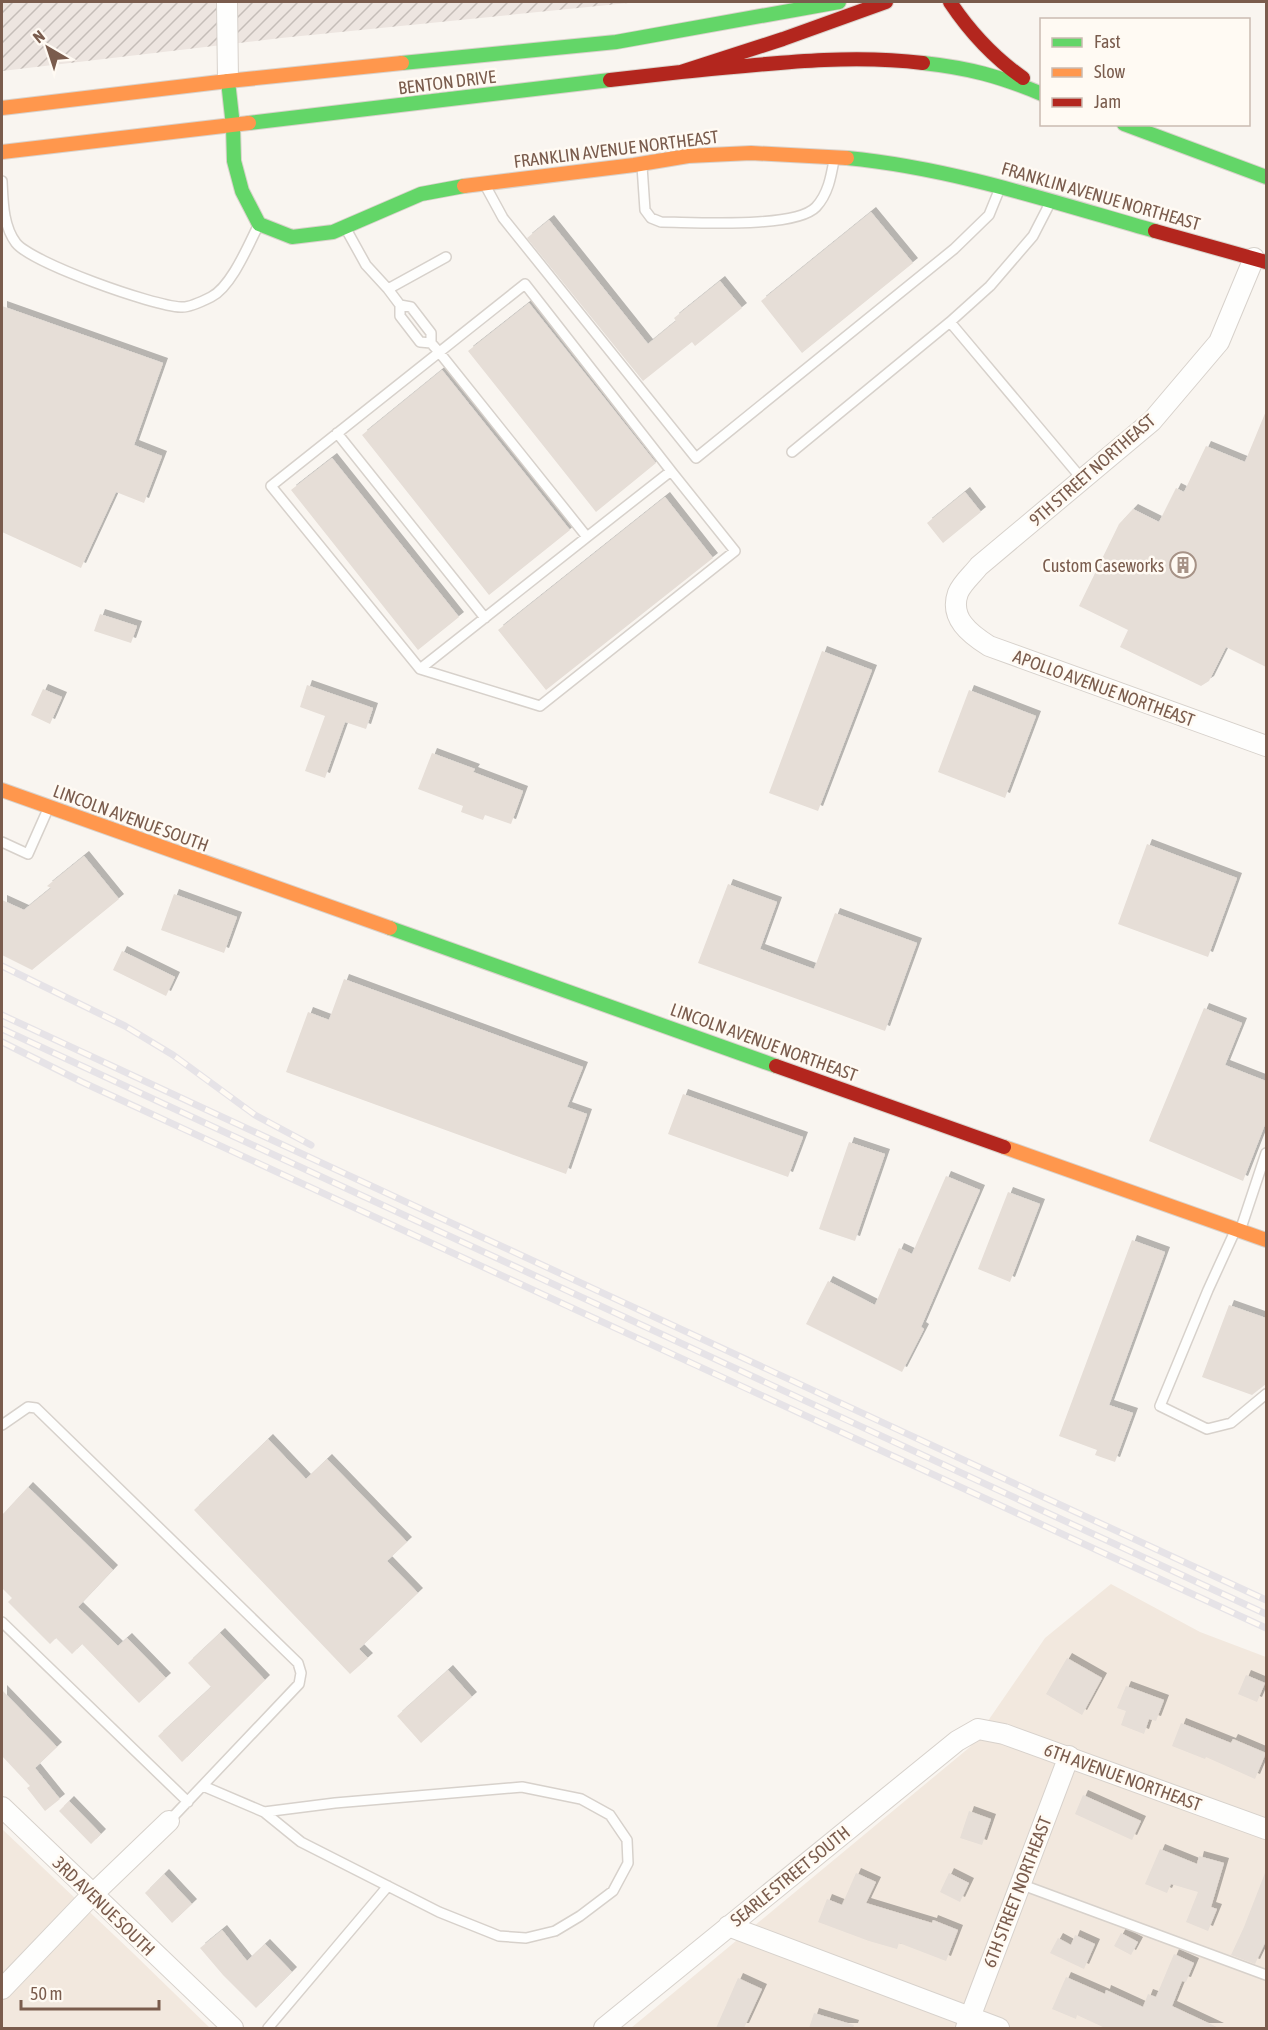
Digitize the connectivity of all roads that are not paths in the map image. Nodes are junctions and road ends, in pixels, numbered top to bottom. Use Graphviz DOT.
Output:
graph roads {
  1 [pos="227,2"];
  2 [pos="839,2"];
  3 [pos="886,2"];
  4 [pos="950,2"];
  5 [pos="681,72"];
  6 [pos="228,81"];
  7 [pos="1040,91"];
  8 [pos="1040,92"];
  9 [pos="2,108"];
  10 [pos="233,126"];
  11 [pos="1129,126"];
  12 [pos="2,152"];
  13 [pos="834,157"];
  14 [pos="642,164"];
  15 [pos="1266,177"];
  16 [pos="2,181"];
  17 [pos="484,182"];
  18 [pos="1001,186"];
  19 [pos="1052,200"];
  20 [pos="259,224"];
  21 [pos="345,227"];
  22 [pos="446,257"];
  23 [pos="1260,260"];
  24 [pos="388,289"];
  25 [pos="400,305"];
  26 [pos="950,322"];
  27 [pos="431,343"];
  28 [pos="439,352"];
  29 [pos="338,433"];
  30 [pos="792,452"];
  31 [pos="671,471"];
  32 [pos="1082,479"];
  33 [pos="587,537"];
  34 [pos="955,610"];
  35 [pos="485,618"];
  36 [pos="420,669"];
  37 [pos="1266,746"];
  38 [pos="2,790"];
  39 [pos="49,807"];
  40 [pos="2,842"];
  41 [pos="250,879"];
  42 [pos="1266,1153"];
  43 [pos="1238,1229"];
  44 [pos="1266,1240"];
  45 [pos="1266,1394"];
  46 [pos="2,1425"];
  47 [pos="2,1622"];
  48 [pos="978,1729"];
  49 [pos="1069,1756"];
  50 [pos="203,1786"];
  51 [pos="188,1802"];
  52 [pos="2,1807"];
  53 [pos="264,1812"];
  54 [pos="169,1821"];
  55 [pos="1266,1829"];
  56 [pos="1020,1884"];
  57 [pos="387,1886"];
  58 [pos="92,1895"];
  59 [pos="728,1926"];
  60 [pos="1266,1976"];
  61 [pos="2,1989"];
  62 [pos="968,2023"];
  63 [pos="233,2028"];
  64 [pos="268,2028"];
  65 [pos="604,2028"];
  66 [pos="999,2028"];
  1 -- 6 [label="street"];
  2 -- 6 [label="main road, BENTON DRIVE"];
  3 -- 5 [label="main road, BENTON DRIVE"];
  4 -- 7 [label="main road"];
  5 -- 8 [label="main road"];
  5 -- 10 [label="main road, BENTON DRIVE"];
  6 -- 9 [label="main road, BENTON DRIVE"];
  6 -- 10 [label="main road"];
  10 -- 12 [label="main road, BENTON DRIVE"];
  10 -- 20 [label="main road"];
  11 -- 15 [label="main road"];
  13 -- 14 [label="main road, FRANKLIN AVENUE NORTHEAST"];
  13 -- 14 [label="lane"];
  13 -- 18 [label="main road, FRANKLIN AVENUE NORTHEAST"];
  14 -- 17 [label="main road, FRANKLIN AVENUE NORTHEAST"];
  16 -- 20 [label="lane"];
  17 -- 18 [label="lane"];
  17 -- 21 [label="main road, FRANKLIN AVENUE NORTHEAST"];
  18 -- 19 [label="main road, FRANKLIN AVENUE NORTHEAST"];
  19 -- 23 [label="main road, FRANKLIN AVENUE NORTHEAST"];
  19 -- 26 [label="lane"];
  20 -- 21 [label="main road, FRANKLIN AVENUE NORTHEAST"];
  21 -- 24 [label="lane"];
  22 -- 24 [label="lane"];
  23 -- 32 [label="street, 9TH STREET NORTHEAST"];
  24 -- 25 [label="lane"];
  25 -- 27 [label="lane"];
  25 -- 27 [label="lane"];
  26 -- 30 [label="lane"];
  26 -- 32 [label="lane"];
  27 -- 28 [label="lane"];
  28 -- 29 [label="lane"];
  28 -- 31 [label="lane"];
  28 -- 33 [label="lane"];
  29 -- 35 [label="lane"];
  29 -- 36 [label="lane"];
  31 -- 33 [label="lane"];
  31 -- 36 [label="lane"];
  32 -- 34 [label="street, 9TH STREET NORTHEAST"];
  33 -- 35 [label="lane"];
  34 -- 37 [label="street, APOLLO AVENUE NORTHEAST"];
  35 -- 36 [label="lane"];
  38 -- 39 [label="main road, LINCOLN AVENUE SOUTH"];
  39 -- 40 [label="lane"];
  39 -- 41 [label="main road, LINCOLN AVENUE SOUTH"];
  41 -- 43 [label="main road, LINCOLN AVENUE NORTHEAST"];
  42 -- 43 [label="lane"];
  43 -- 44 [label="main road, LINCOLN AVENUE NORTHEAST"];
  43 -- 45 [label="lane"];
  46 -- 50 [label="lane"];
  47 -- 51 [label="lane"];
  48 -- 49 [label="street, 6TH AVENUE NORTHEAST"];
  48 -- 59 [label="street, SEARLE STREET SOUTH"];
  49 -- 55 [label="street, 6TH AVENUE NORTHEAST"];
  49 -- 56 [label="street, 6TH STREET NORTHEAST"];
  50 -- 51 [label="lane"];
  50 -- 53 [label="lane"];
  51 -- 54 [label="lane"];
  52 -- 58 [label="street, 3RD AVENUE SOUTH"];
  53 -- 57 [label="lane"];
  53 -- 57 [label="lane"];
  54 -- 58 [label="street"];
  56 -- 60 [label="lane"];
  56 -- 62 [label="street, 6TH STREET NORTHEAST"];
  57 -- 64 [label="lane"];
  58 -- 61 [label="street"];
  58 -- 63 [label="street, 3RD AVENUE SOUTH"];
  59 -- 62 [label="street"];
  59 -- 65 [label="street, SEARLE STREET SOUTH"];
  62 -- 66 [label="street"];
}
